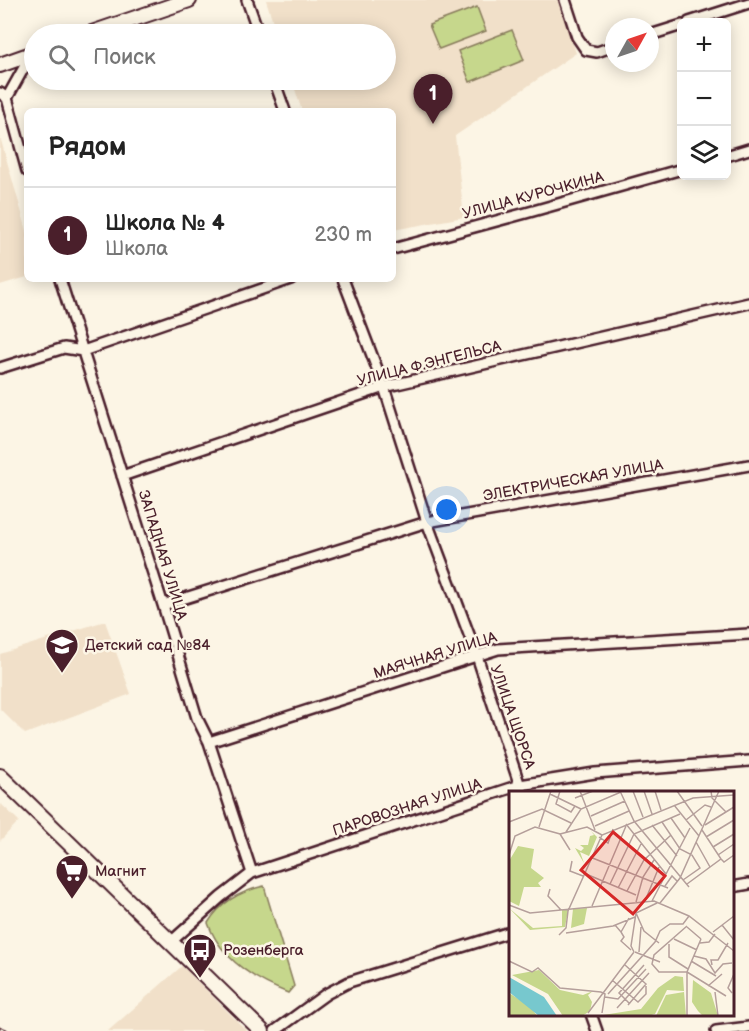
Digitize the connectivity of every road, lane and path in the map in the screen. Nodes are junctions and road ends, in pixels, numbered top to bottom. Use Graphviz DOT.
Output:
graph roads {
  1 [pos="189,0"];
  2 [pos="247,0"];
  3 [pos="565,0"];
  4 [pos="749,3"];
  5 [pos="702,18"];
  6 [pos="118,24"];
  7 [pos="255,24"];
  8 [pos="677,26"];
  9 [pos="659,32"];
  10 [pos="605,49"];
  11 [pos="24,57"];
  12 [pos="0,65"];
  13 [pos="24,66"];
  14 [pos="278,90"];
  15 [pos="3,95"];
  16 [pos="284,108"];
  17 [pos="749,149"];
  18 [pos="731,154"];
  19 [pos="24,162"];
  20 [pos="677,170"];
  21 [pos="396,248"];
  22 [pos="61,282"];
  23 [pos="282,282"];
  24 [pos="343,282"];
  25 [pos="749,303"];
  26 [pos="83,351"];
  27 [pos="0,368"];
  28 [pos="384,387"];
  29 [pos="749,465"];
  30 [pos="122,476"];
  31 [pos="427,522"];
  32 [pos="163,605"];
  33 [pos="749,634"];
  34 [pos="477,656"];
  35 [pos="209,742"];
  36 [pos="749,761"];
  37 [pos="0,776"];
  38 [pos="521,789"];
  39 [pos="509,793"];
  40 [pos="252,873"];
  41 [pos="749,884"];
  42 [pos="734,887"];
  43 [pos="509,932"];
  44 [pos="172,941"];
  45 [pos="592,1016"];
  46 [pos="749,1027"];
  47 [pos="262,1031"];
  48 [pos="275,1031"];
  49 [pos="597,1031"];
  50 [pos="716,1031"];
  1 -- 6 [label="street"];
  2 -- 7 [label="street"];
  3 -- 10 [label="street"];
  4 -- 5 [label="street"];
  8 -- 9 [label="street"];
  11 -- 12 [label="street"];
  13 -- 15 [label="street"];
  14 -- 16 [label="street"];
  15 -- 19 [label="street"];
  17 -- 18 [label="street"];
  20 -- 21 [label="street, УЛИЦА КУРОЧКИНА"];
  22 -- 26 [label="street, ЗАПАДНАЯ УЛИЦА"];
  23 -- 26 [label="street"];
  24 -- 28 [label="street, УЛИЦА ЩОРСА"];
  25 -- 28 [label="street, УЛИЦА Ф.ЭНГЕЛЬСА"];
  26 -- 27 [label="street"];
  26 -- 30 [label="street, ЗАПАДНАЯ УЛИЦА"];
  28 -- 30 [label="street, УЛИЦА Ф.ЭНГЕЛЬСА"];
  28 -- 31 [label="street, УЛИЦА ЩОРСА"];
  29 -- 31 [label="street, ЭЛЕКТРИЧЕСКАЯ УЛИЦА"];
  30 -- 32 [label="street, ЗАПАДНАЯ УЛИЦА"];
  31 -- 32 [label="street, ЭЛЕКТРИЧЕСКАЯ УЛИЦА"];
  31 -- 34 [label="street, УЛИЦА ЩОРСА"];
  32 -- 35 [label="street, ЗАПАДНАЯ УЛИЦА"];
  33 -- 34 [label="street, МАЯЧНАЯ УЛИЦА"];
  34 -- 35 [label="street, МАЯЧНАЯ УЛИЦА"];
  34 -- 38 [label="street, УЛИЦА ЩОРСА"];
  35 -- 40 [label="street, ЗАПАДНАЯ УЛИЦА"];
  36 -- 38 [label="street, ПАРОВОЗНАЯ УЛИЦА"];
  37 -- 44 [label="street"];
  39 -- 40 [label="street, ПАРОВОЗНАЯ УЛИЦА"];
  40 -- 44 [label="street, ПАРОВОЗНАЯ УЛИЦА"];
  41 -- 42 [label="street"];
  43 -- 48 [label="street"];
  44 -- 47 [label="street"];
  45 -- 49 [label="street"];
  46 -- 50 [label="street"];
}
